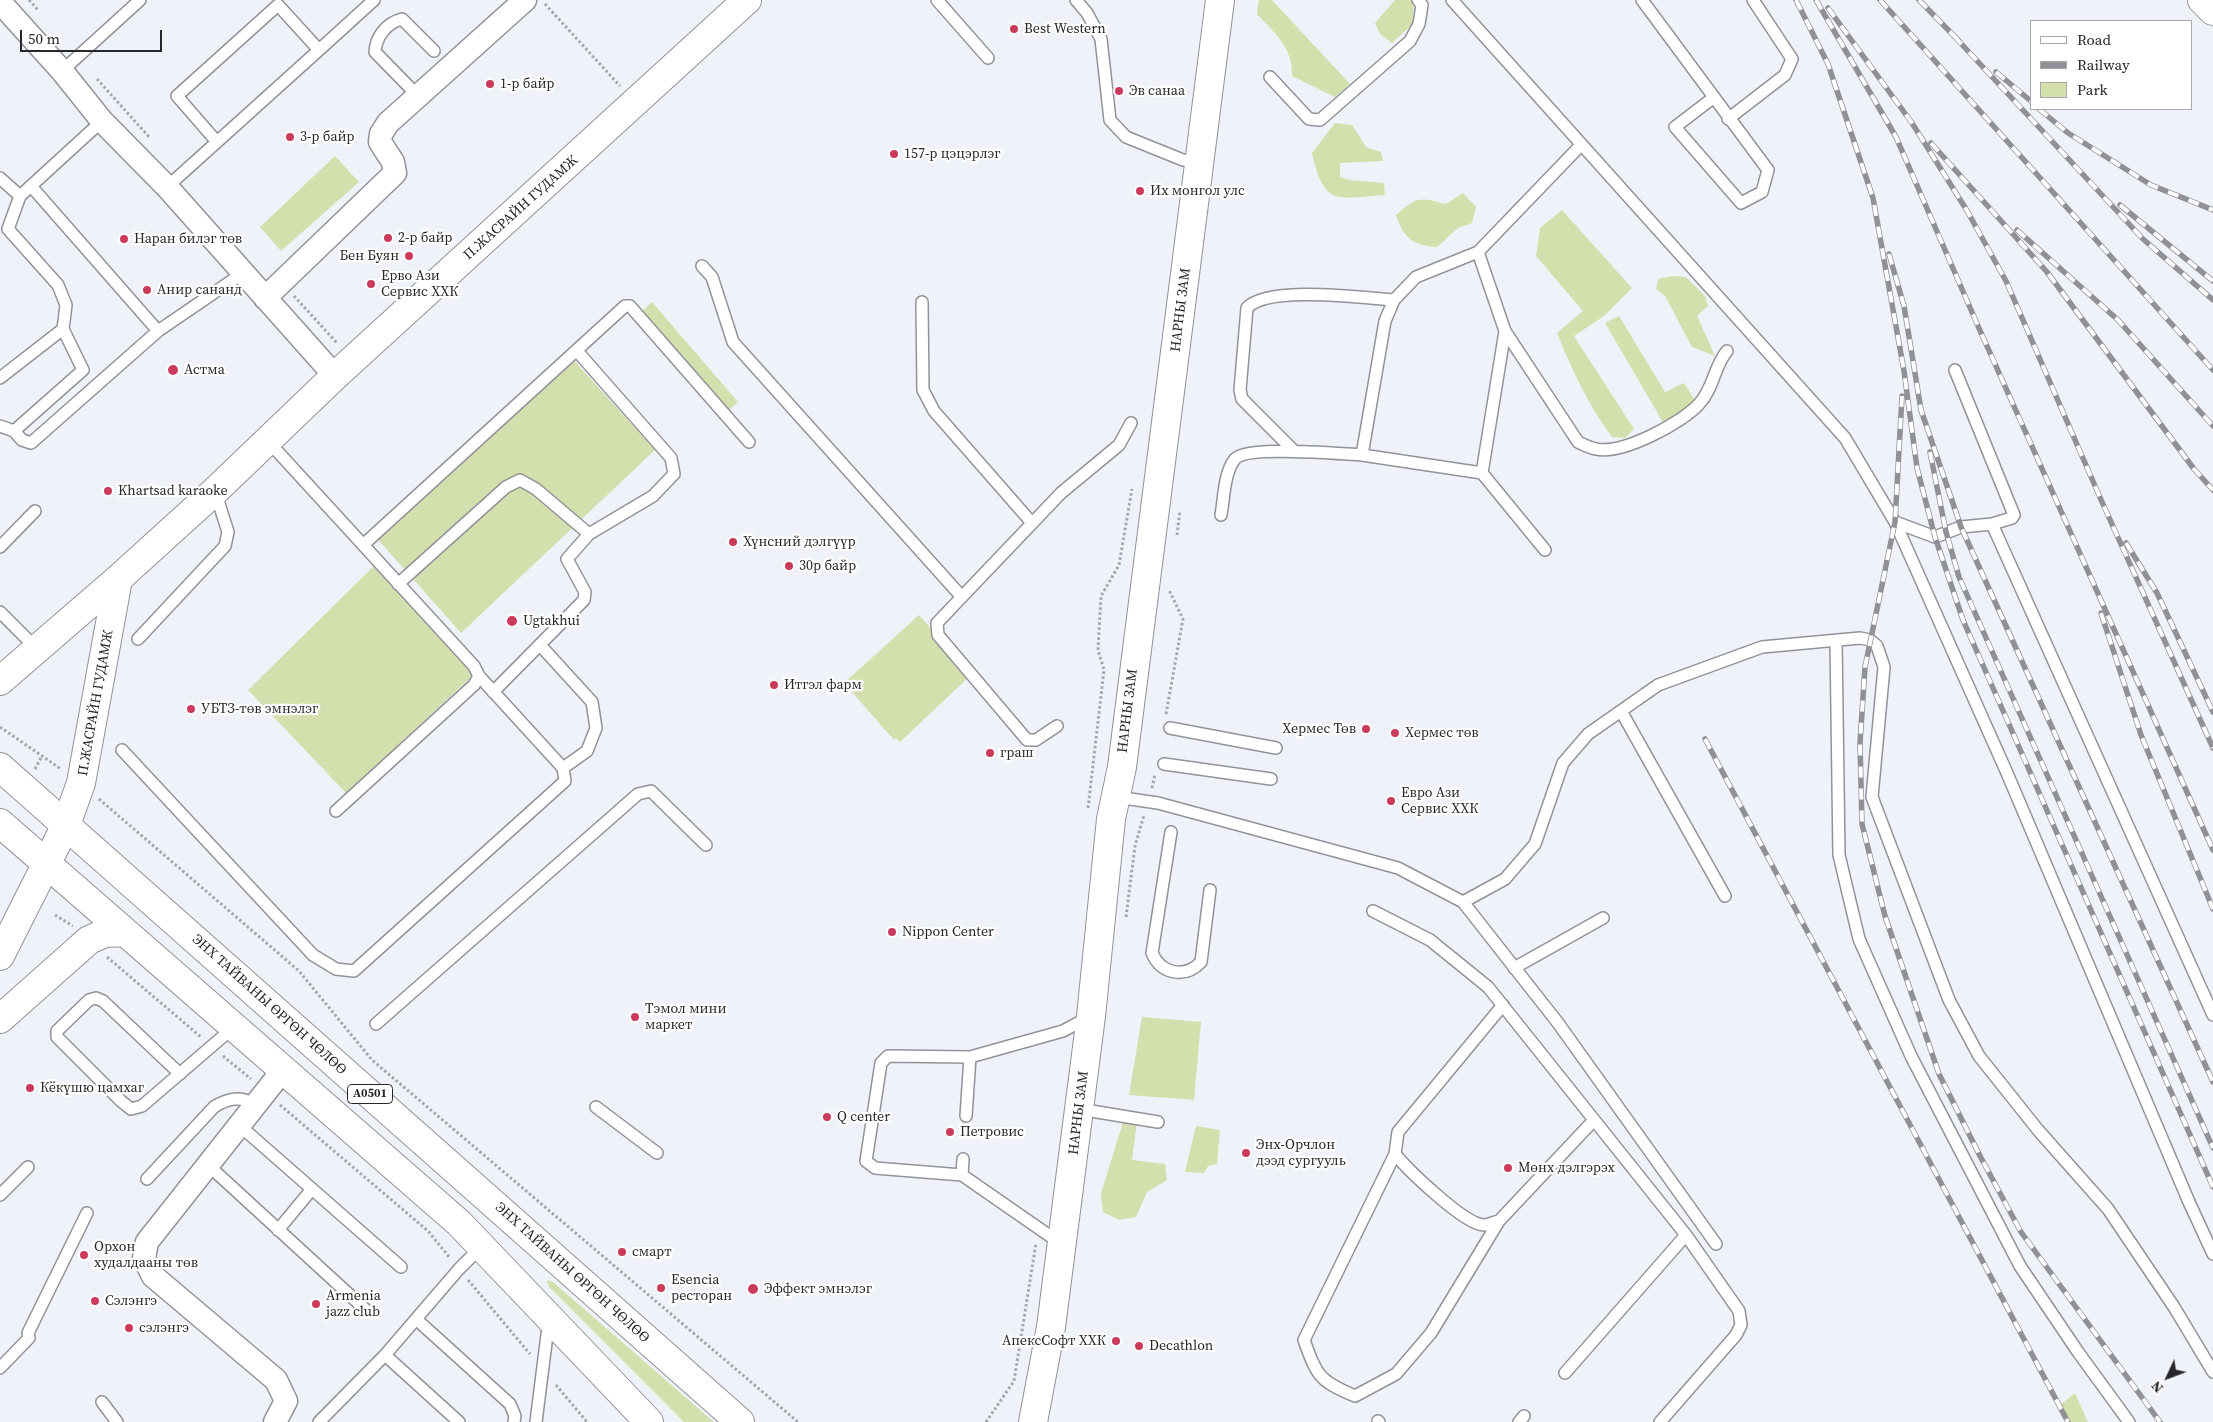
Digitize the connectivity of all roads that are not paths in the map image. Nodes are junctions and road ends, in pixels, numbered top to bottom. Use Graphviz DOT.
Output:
graph roads {
  1 [pos="140,0"];
  2 [pos="374,0"];
  3 [pos="525,0"];
  4 [pos="747,0"];
  5 [pos="937,0"];
  6 [pos="1076,0"];
  7 [pos="1220,0"];
  8 [pos="1418,0"];
  9 [pos="1452,0"];
  10 [pos="1642,0"];
  11 [pos="1753,0"];
  12 [pos="2202,0"];
  13 [pos="0,2"];
  14 [pos="2213,11"];
  15 [pos="319,50"];
  16 [pos="434,51"];
  17 [pos="988,58"];
  18 [pos="70,64"];
  19 [pos="1270,77"];
  20 [pos="418,96"];
  21 [pos="1712,98"];
  22 [pos="1728,119"];
  23 [pos="102,121"];
  24 [pos="217,142"];
  25 [pos="1581,145"];
  26 [pos="1199,161"];
  27 [pos="0,178"];
  28 [pos="31,186"];
  29 [pos="167,187"];
  30 [pos="20,196"];
  31 [pos="1478,252"];
  32 [pos="702,266"];
  33 [pos="243,273"];
  34 [pos="265,298"];
  35 [pos="1394,300"];
  36 [pos="922,302"];
  37 [pos="62,329"];
  38 [pos="158,331"];
  39 [pos="1505,331"];
  40 [pos="577,351"];
  41 [pos="1727,351"];
  42 [pos="1956,370"];
  43 [pos="335,376"];
  44 [pos="0,378"];
  45 [pos="1132,423"];
  46 [pos="0,426"];
  47 [pos="14,431"];
  48 [pos="267,440"];
  49 [pos="749,442"];
  50 [pos="1294,452"];
  51 [pos="1362,455"];
  52 [pos="1482,473"];
  53 [pos="215,491"];
  54 [pos="34,510"];
  55 [pos="1221,515"];
  56 [pos="1894,522"];
  57 [pos="1032,523"];
  58 [pos="1992,524"];
  59 [pos="589,534"];
  60 [pos="363,545"];
  61 [pos="0,547"];
  62 [pos="1545,550"];
  63 [pos="118,579"];
  64 [pos="398,584"];
  65 [pos="960,596"];
  66 [pos="0,612"];
  67 [pos="138,639"];
  68 [pos="1836,640"];
  69 [pos="540,645"];
  70 [pos="37,649"];
  71 [pos="479,676"];
  72 [pos="0,681"];
  73 [pos="494,692"];
  74 [pos="1621,711"];
  75 [pos="1057,726"];
  76 [pos="1170,728"];
  77 [pos="1276,748"];
  78 [pos="122,750"];
  79 [pos="1164,764"];
  80 [pos="0,767"];
  81 [pos="563,768"];
  82 [pos="1271,779"];
  83 [pos="1116,797"];
  84 [pos="336,811"];
  85 [pos="0,823"];
  86 [pos="66,825"];
  87 [pos="1171,832"];
  88 [pos="706,845"];
  89 [pos="46,864"];
  90 [pos="1210,890"];
  91 [pos="1725,896"];
  92 [pos="1463,902"];
  93 [pos="1373,911"];
  94 [pos="1603,918"];
  95 [pos="125,932"];
  96 [pos="0,956"];
  97 [pos="1514,968"];
  98 [pos="1503,1005"];
  99 [pos="2213,1015"];
  100 [pos="1091,1016"];
  101 [pos="0,1019"];
  102 [pos="376,1024"];
  103 [pos="234,1027"];
  104 [pos="970,1057"];
  105 [pos="283,1070"];
  106 [pos="180,1074"];
  107 [pos="260,1098"];
  108 [pos="596,1107"];
  109 [pos="1079,1108"];
  110 [pos="966,1116"];
  111 [pos="1594,1120"];
  112 [pos="1158,1122"];
  113 [pos="239,1125"];
  114 [pos="657,1153"];
  115 [pos="1395,1154"];
  116 [pos="964,1158"];
  117 [pos="208,1164"];
  118 [pos="28,1167"];
  119 [pos="962,1175"];
  120 [pos="147,1179"];
  121 [pos="312,1189"];
  122 [pos="0,1195"];
  123 [pos="87,1213"];
  124 [pos="1499,1221"];
  125 [pos="278,1230"];
  126 [pos="1686,1235"];
  127 [pos="1063,1244"];
  128 [pos="1716,1244"];
  129 [pos="482,1246"];
  130 [pos="2213,1254"];
  131 [pos="401,1267"];
  132 [pos="366,1310"];
  133 [pos="549,1318"];
  134 [pos="416,1319"];
  135 [pos="385,1355"];
  136 [pos="0,1368"];
  137 [pos="2213,1372"];
  138 [pos="1566,1373"];
  139 [pos="102,1402"];
  140 [pos="117,1422"];
  141 [pos="275,1422"];
  142 [pos="319,1422"];
  143 [pos="459,1422"];
  144 [pos="514,1422"];
  145 [pos="536,1422"];
  146 [pos="649,1422"];
  147 [pos="740,1422"];
  148 [pos="1033,1422"];
  149 [pos="1660,1422"];
  150 [pos="2130,1422"];
  1 -- 18 [label="lane"];
  2 -- 15 [label="lane"];
  3 -- 20 [label="street"];
  4 -- 43 [label="main road, П.ЖАСРАЙН ГУДАМЖ"];
  5 -- 17 [label="lane"];
  6 -- 26 [label="lane"];
  7 -- 26 [label="main road, НАРНЫ ЗАМ"];
  8 -- 19 [label="lane"];
  9 -- 25 [label="lane"];
  10 -- 21 [label="lane"];
  11 -- 22 [label="lane"];
  12 -- 14 [label="main road"];
  13 -- 18 [label="street"];
  15 -- 24 [label="lane"];
  15 -- 24 [label="lane"];
  16 -- 20 [label="lane"];
  18 -- 23 [label="street"];
  20 -- 34 [label="street"];
  21 -- 22 [label="lane"];
  21 -- 22 [label="lane"];
  23 -- 28 [label="lane"];
  23 -- 29 [label="street"];
  24 -- 29 [label="lane"];
  25 -- 31 [label="lane"];
  25 -- 56 [label="lane"];
  26 -- 83 [label="main road, НАРНЫ ЗАМ"];
  27 -- 30 [label="lane"];
  28 -- 30 [label="lane"];
  28 -- 38 [label="lane"];
  29 -- 33 [label="street"];
  30 -- 37 [label="lane"];
  31 -- 35 [label="lane"];
  31 -- 39 [label="lane"];
  32 -- 65 [label="lane"];
  33 -- 34 [label="street"];
  33 -- 38 [label="lane"];
  34 -- 43 [label="street"];
  35 -- 50 [label="lane"];
  35 -- 51 [label="lane"];
  36 -- 57 [label="lane"];
  37 -- 44 [label="lane"];
  37 -- 47 [label="lane"];
  38 -- 47 [label="lane"];
  39 -- 41 [label="lane"];
  39 -- 52 [label="lane"];
  40 -- 49 [label="lane"];
  40 -- 59 [label="lane"];
  40 -- 60 [label="lane"];
  42 -- 58 [label="lane"];
  43 -- 48 [label="main road, П.ЖАСРАЙН ГУДАМЖ"];
  45 -- 57 [label="lane"];
  46 -- 47 [label="lane"];
  48 -- 53 [label="main road, П.ЖАСРАЙН ГУДАМЖ"];
  48 -- 60 [label="lane"];
  50 -- 51 [label="lane"];
  50 -- 55 [label="lane"];
  51 -- 52 [label="lane"];
  52 -- 62 [label="lane"];
  53 -- 63 [label="main road, П.ЖАСРАЙН ГУДАМЖ"];
  53 -- 67 [label="lane"];
  54 -- 61 [label="lane"];
  56 -- 58 [label="lane"];
  56 -- 130 [label="lane"];
  57 -- 65 [label="lane"];
  58 -- 99 [label="lane"];
  59 -- 64 [label="lane"];
  59 -- 69 [label="lane"];
  60 -- 64 [label="lane"];
  63 -- 70 [label="main road, П.ЖАСРАЙН ГУДАМЖ"];
  63 -- 86 [label="main road, П.ЖАСРАЙН ГУДАМЖ"];
  64 -- 71 [label="lane"];
  65 -- 75 [label="lane"];
  66 -- 70 [label="lane"];
  68 -- 74 [label="lane"];
  68 -- 137 [label="lane"];
  68 -- 150 [label="lane"];
  69 -- 73 [label="lane"];
  69 -- 81 [label="lane"];
  70 -- 72 [label="main road, П.ЖАСРАЙН ГУДАМЖ"];
  71 -- 73 [label="lane"];
  71 -- 84 [label="lane"];
  73 -- 81 [label="lane"];
  74 -- 91 [label="lane"];
  74 -- 92 [label="lane"];
  76 -- 77 [label="lane"];
  78 -- 81 [label="lane"];
  79 -- 82 [label="lane"];
  80 -- 86 [label="main road, ЭНХ ТАЙВАНЫ ӨРГӨН ЧӨЛӨӨ / A0501"];
  83 -- 92 [label="lane"];
  83 -- 100 [label="main road, НАРНЫ ЗАМ"];
  85 -- 89 [label="main road, A0501"];
  86 -- 89 [label="main road, П.ЖАСРАЙН ГУДАМЖ"];
  86 -- 147 [label="main road, ЭНХ ТАЙВАНЫ ӨРГӨН ЧӨЛӨӨ / A0501"];
  87 -- 90 [label="lane"];
  88 -- 102 [label="lane"];
  89 -- 95 [label="main road, A0501"];
  89 -- 96 [label="main road, П.ЖАСРАЙН ГУДАМЖ"];
  92 -- 97 [label="lane"];
  93 -- 98 [label="lane"];
  94 -- 97 [label="lane"];
  95 -- 101 [label="main road"];
  95 -- 103 [label="main road, A0501"];
  97 -- 128 [label="lane"];
  98 -- 111 [label="lane"];
  98 -- 115 [label="lane"];
  100 -- 104 [label="lane"];
  100 -- 109 [label="main road, НАРНЫ ЗАМ"];
  103 -- 105 [label="main road, A0501"];
  103 -- 106 [label="lane"];
  104 -- 110 [label="lane"];
  104 -- 119 [label="lane"];
  105 -- 107 [label="street"];
  105 -- 129 [label="main road, A0501"];
  106 -- 106 [label="lane"];
  107 -- 113 [label="street"];
  107 -- 120 [label="lane"];
  108 -- 114 [label="lane"];
  109 -- 112 [label="lane"];
  109 -- 127 [label="main road, НАРНЫ ЗАМ"];
  111 -- 124 [label="lane"];
  111 -- 126 [label="lane"];
  113 -- 117 [label="street"];
  113 -- 121 [label="lane"];
  115 -- 124 [label="lane"];
  115 -- 124 [label="lane"];
  116 -- 119 [label="lane"];
  117 -- 125 [label="lane"];
  117 -- 141 [label="street"];
  118 -- 122 [label="lane"];
  119 -- 127 [label="lane"];
  121 -- 125 [label="lane"];
  121 -- 131 [label="lane"];
  123 -- 136 [label="lane"];
  125 -- 132 [label="lane"];
  126 -- 138 [label="lane"];
  126 -- 149 [label="lane"];
  127 -- 148 [label="main road, НАРНЫ ЗАМ"];
  129 -- 133 [label="main road, A0501"];
  129 -- 134 [label="lane"];
  133 -- 145 [label="lane"];
  133 -- 146 [label="main road, A0501"];
  134 -- 135 [label="lane"];
  134 -- 144 [label="lane"];
  135 -- 142 [label="lane"];
  135 -- 143 [label="lane"];
  139 -- 140 [label="lane"];
}
